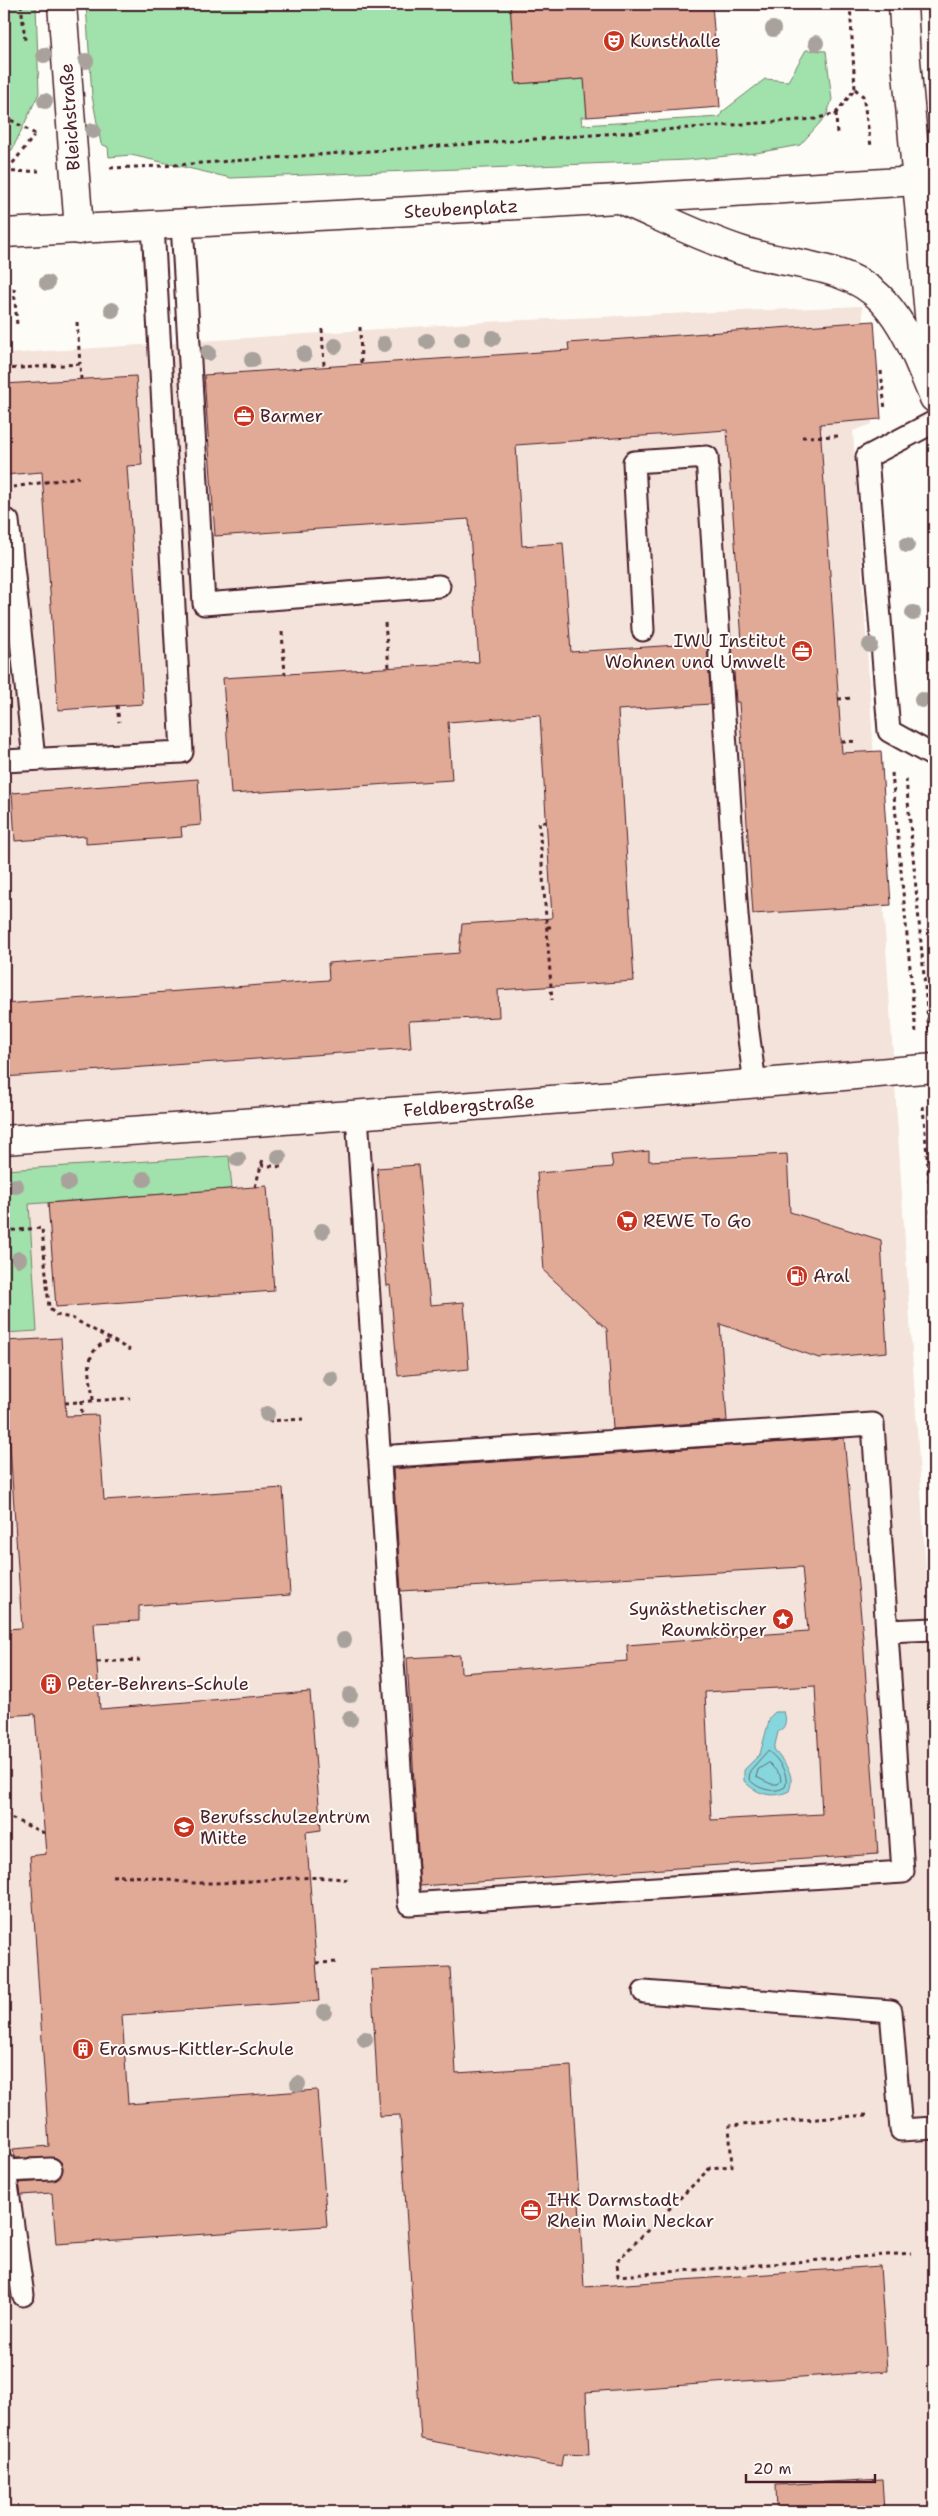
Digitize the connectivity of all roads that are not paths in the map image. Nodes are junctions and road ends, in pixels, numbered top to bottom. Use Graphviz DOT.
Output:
graph roads {
  1 [pos="62,4"];
  2 [pos="903,4"];
  3 [pos="926,181"];
  4 [pos="620,200"];
  5 [pos="182,224"];
  6 [pos="153,225"];
  7 [pos="79,230"];
  8 [pos="4,233"];
  9 [pos="934,370"];
  10 [pos="934,398"];
  11 [pos="934,422"];
  12 [pos="6,522"];
  13 [pos="439,586"];
  14 [pos="643,630"];
  15 [pos="934,756"];
  16 [pos="34,759"];
  17 [pos="4,761"];
  18 [pos="927,1069"];
  19 [pos="755,1084"];
  20 [pos="357,1115"];
  21 [pos="4,1140"];
  22 [pos="379,1456"];
  23 [pos="934,1629"];
  24 [pos="887,1631"];
  25 [pos="644,1992"];
  26 [pos="934,2128"];
  27 [pos="4,2164"];
  28 [pos="51,2169"];
  29 [pos="4,2171"];
  30 [pos="23,2295"];
  1 -- 7 [label="main road, Bleichstraße"];
  2 -- 3 [label="main road"];
  3 -- 4 [label="main road, Steubenplatz"];
  3 -- 9 [label="main road"];
  4 -- 5 [label="main road, Steubenplatz"];
  4 -- 10 [label="main road"];
  5 -- 6 [label="main road, Steubenplatz"];
  5 -- 13 [label="lane"];
  6 -- 7 [label="main road, Steubenplatz"];
  6 -- 16 [label="lane"];
  7 -- 8 [label="main road, Steubenplatz"];
  11 -- 15 [label="lane"];
  12 -- 16 [label="lane"];
  14 -- 19 [label="lane"];
  16 -- 17 [label="lane"];
  18 -- 19 [label="main road, Feldbergstraße"];
  19 -- 20 [label="main road, Feldbergstraße"];
  20 -- 21 [label="main road, Feldbergstraße"];
  20 -- 22 [label="lane"];
  22 -- 24 [label="lane"];
  22 -- 24 [label="lane"];
  23 -- 24 [label="lane"];
  25 -- 26 [label="lane"];
  27 -- 29 [label="lane"];
  28 -- 29 [label="lane"];
  29 -- 30 [label="lane"];
}
